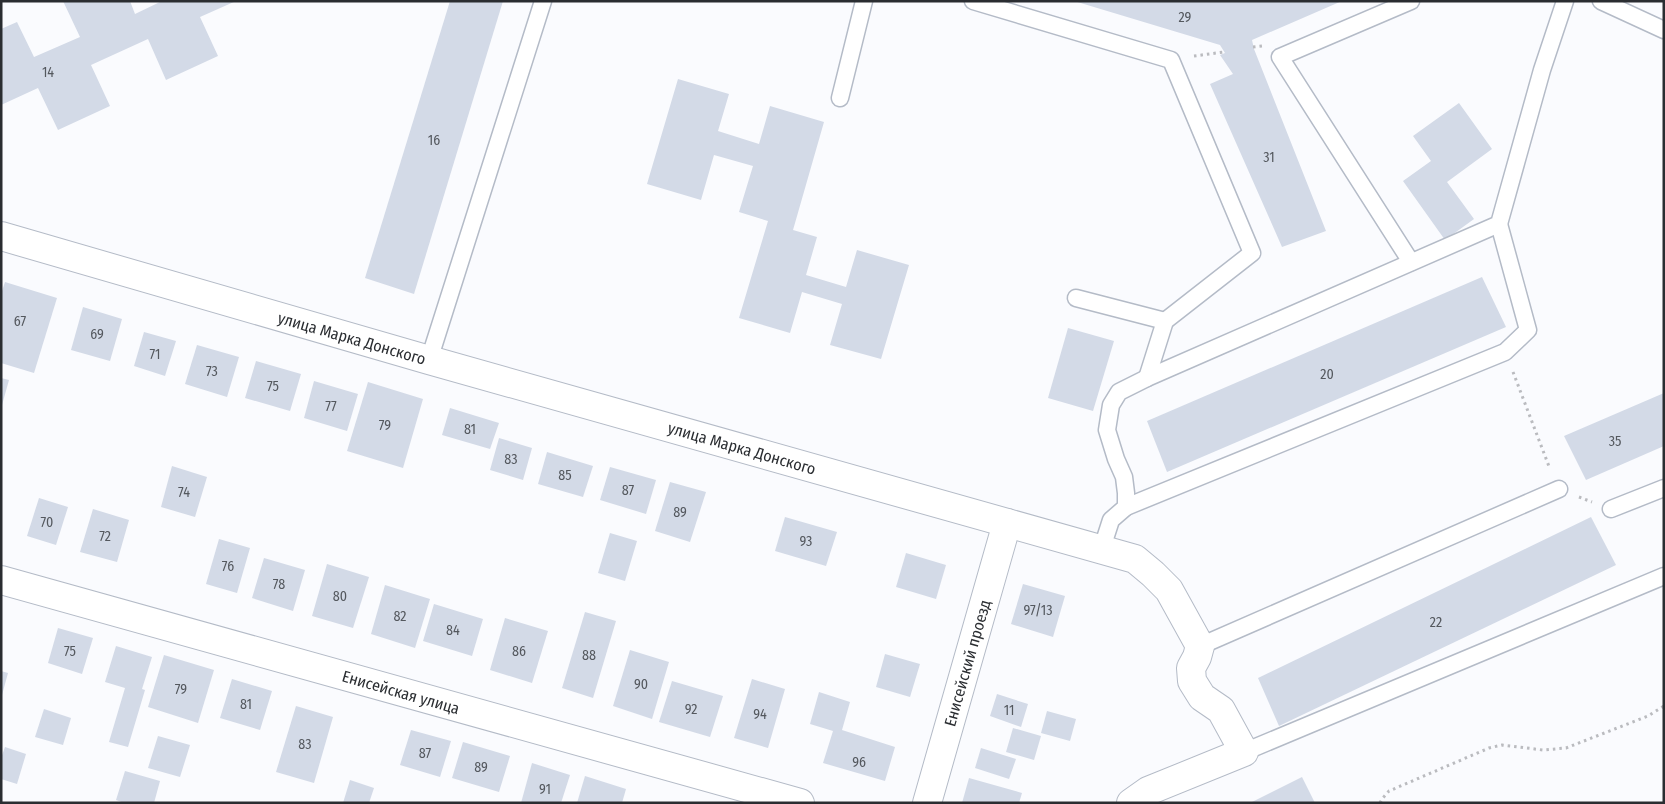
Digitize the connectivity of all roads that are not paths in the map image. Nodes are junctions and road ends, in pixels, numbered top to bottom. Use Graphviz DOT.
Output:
graph roads {
  1 [pos="543,1"];
  2 [pos="864,1"];
  3 [pos="973,1"];
  4 [pos="1411,1"];
  5 [pos="1565,1"];
  6 [pos="1601,1"];
  7 [pos="1664,30"];
  8 [pos="840,98"];
  9 [pos="1499,224"];
  10 [pos="1,236"];
  11 [pos="1411,262"];
  12 [pos="1076,298"];
  13 [pos="1165,321"];
  14 [pos="429,360"];
  15 [pos="1147,378"];
  16 [pos="1664,488"];
  17 [pos="1559,489"];
  18 [pos="1126,507"];
  19 [pos="1611,509"];
  20 [pos="1008,523"];
  21 [pos="1102,548"];
  22 [pos="1664,576"];
  23 [pos="1,580"];
  24 [pos="1200,646"];
  25 [pos="1244,752"];
  26 [pos="800,803"];
  27 [pos="927,803"];
  28 [pos="1131,803"];
  1 -- 14 [label="lane"];
  2 -- 8 [label="lane"];
  3 -- 13 [label="lane"];
  4 -- 11 [label="lane"];
  5 -- 9 [label="lane"];
  6 -- 7 [label="lane"];
  9 -- 11 [label="lane"];
  9 -- 18 [label="lane"];
  10 -- 14 [label="street, улица Марка Донского"];
  11 -- 15 [label="lane"];
  12 -- 13 [label="lane"];
  13 -- 15 [label="lane"];
  14 -- 20 [label="street, улица Марка Донского"];
  15 -- 18 [label="lane"];
  16 -- 19 [label="lane"];
  17 -- 24 [label="lane"];
  18 -- 21 [label="lane"];
  20 -- 21 [label="street, улица Марка Донского"];
  20 -- 27 [label="street, Енисейский проезд"];
  21 -- 24 [label="street, улица Марка Донского"];
  22 -- 25 [label="lane"];
  23 -- 26 [label="street, Енисейская улица"];
  24 -- 25 [label="street"];
  25 -- 28 [label="street"];
}
